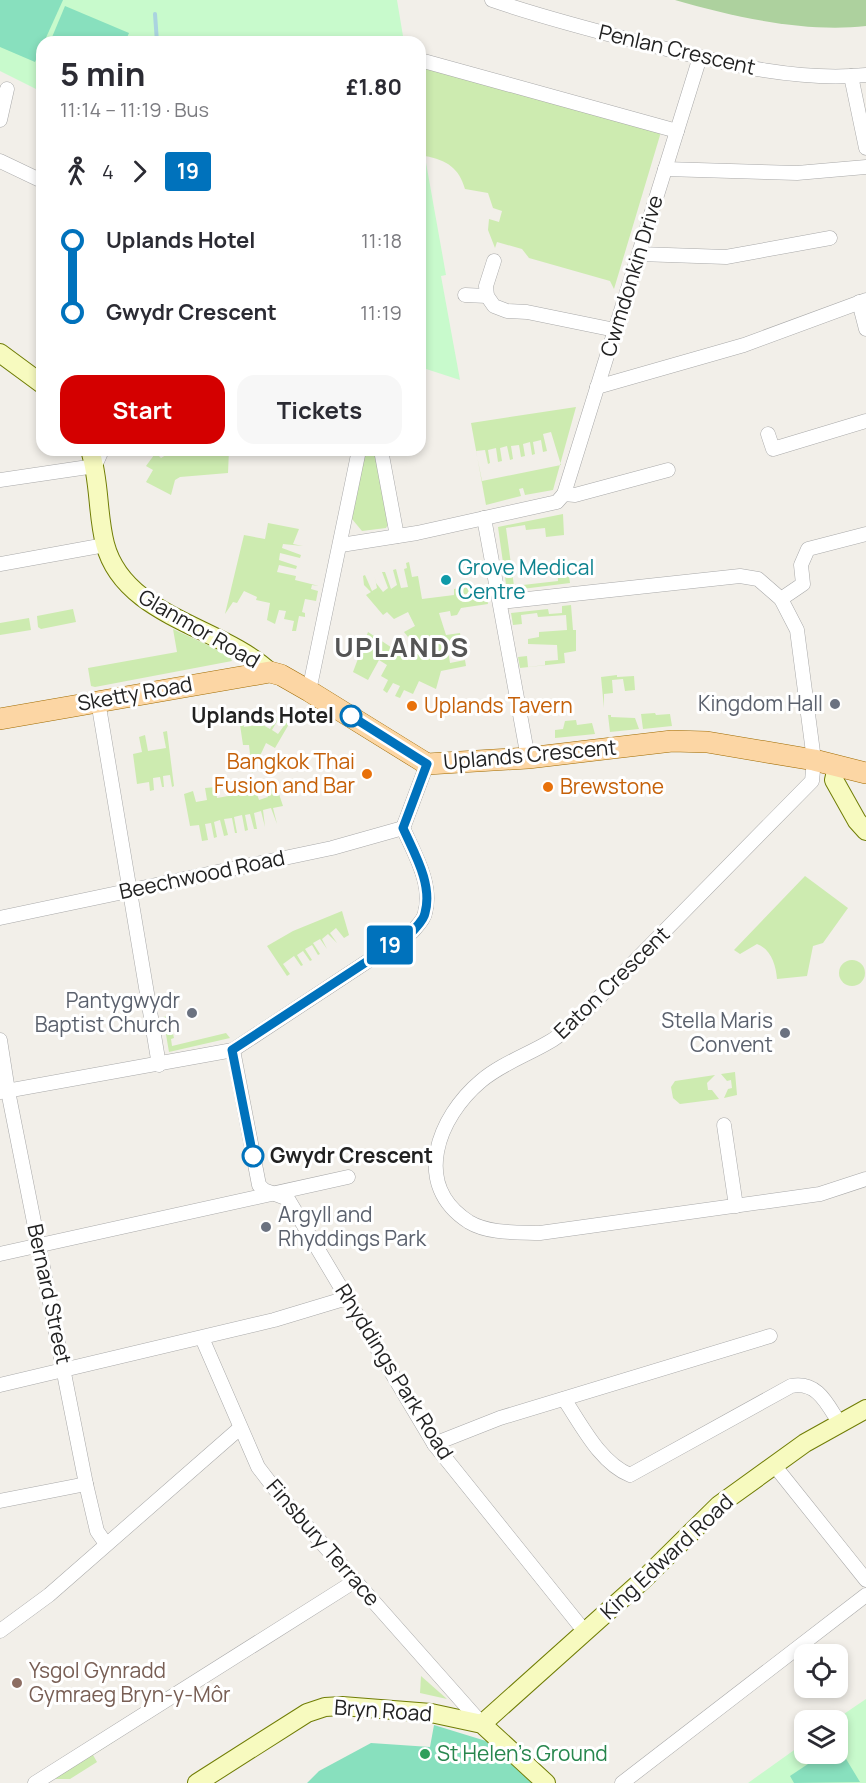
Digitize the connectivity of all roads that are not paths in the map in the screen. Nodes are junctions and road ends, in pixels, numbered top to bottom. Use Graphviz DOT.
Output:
graph roads {
  1 [pos="492,0"];
  2 [pos="700,57"];
  3 [pos="426,62"];
  4 [pos="866,75"];
  5 [pos="851,76"];
  6 [pos="7,89"];
  7 [pos="0,120"];
  8 [pos="677,131"];
  9 [pos="866,148"];
  10 [pos="0,161"];
  11 [pos="866,168"];
  12 [pos="665,169"];
  13 [pos="36,178"];
  14 [pos="830,238"];
  15 [pos="639,254"];
  16 [pos="494,261"];
  17 [pos="465,295"];
  18 [pos="487,296"];
  19 [pos="863,301"];
  20 [pos="866,329"];
  21 [pos="615,330"];
  22 [pos="0,353"];
  23 [pos="36,380"];
  24 [pos="597,387"];
  25 [pos="866,421"];
  26 [pos="768,434"];
  27 [pos="92,456"];
  28 [pos="96,456"];
  29 [pos="358,456"];
  30 [pos="382,456"];
  31 [pos="668,470"];
  32 [pos="0,480"];
  33 [pos="564,494"];
  34 [pos="484,518"];
  35 [pos="866,534"];
  36 [pos="397,536"];
  37 [pos="105,545"];
  38 [pos="341,545"];
  39 [pos="0,564"];
  40 [pos="781,599"];
  41 [pos="500,602"];
  42 [pos="270,672"];
  43 [pos="309,691"];
  44 [pos="98,701"];
  45 [pos="0,719"];
  46 [pos="528,758"];
  47 [pos="814,760"];
  48 [pos="427,764"];
  49 [pos="837,767"];
  50 [pos="866,773"];
  51 [pos="403,828"];
  52 [pos="866,831"];
  53 [pos="131,890"];
  54 [pos="0,918"];
  55 [pos="0,1040"];
  56 [pos="232,1050"];
  57 [pos="159,1065"];
  58 [pos="4,1091"];
  59 [pos="724,1125"];
  60 [pos="348,1177"];
  61 [pos="866,1179"];
  62 [pos="276,1195"];
  63 [pos="736,1206"];
  64 [pos="40,1246"];
  65 [pos="0,1254"];
  66 [pos="347,1298"];
  67 [pos="770,1336"];
  68 [pos="202,1338"];
  69 [pos="65,1370"];
  70 [pos="0,1385"];
  71 [pos="564,1399"];
  72 [pos="866,1409"];
  73 [pos="840,1424"];
  74 [pos="240,1428"];
  75 [pos="434,1444"];
  76 [pos="774,1465"];
  77 [pos="86,1484"];
  78 [pos="0,1501"];
  79 [pos="106,1545"];
  80 [pos="866,1580"];
  81 [pos="355,1581"];
  82 [pos="866,1595"];
  83 [pos="0,1631"];
  84 [pos="585,1632"];
  85 [pos="482,1724"];
  86 [pos="35,1783"];
  87 [pos="197,1783"];
  88 [pos="546,1783"];
  89 [pos="622,1783"];
  1 -- 2 [label="street, Penlan Crescent"];
  2 -- 5 [label="street, Penlan Crescent"];
  2 -- 8 [label="street, Cwmdonkin Drive"];
  3 -- 8 [label="street"];
  4 -- 5 [label="street, Penlan Crescent"];
  5 -- 9 [label="street"];
  6 -- 7 [label="street"];
  8 -- 12 [label="street, Cwmdonkin Drive"];
  10 -- 13 [label="street"];
  11 -- 12 [label="street"];
  12 -- 15 [label="street, Cwmdonkin Drive"];
  14 -- 15 [label="street"];
  15 -- 21 [label="street, Cwmdonkin Drive"];
  16 -- 18 [label="street"];
  17 -- 18 [label="street"];
  18 -- 21 [label="street"];
  19 -- 20 [label="street"];
  19 -- 24 [label="street"];
  21 -- 24 [label="street, Cwmdonkin Drive"];
  22 -- 23 [label="street"];
  24 -- 33 [label="street, Cwmdonkin Drive"];
  25 -- 26 [label="street"];
  27 -- 32 [label="street"];
  28 -- 37 [label="street, Glanmor Road"];
  29 -- 38 [label="street"];
  30 -- 36 [label="street"];
  31 -- 33 [label="street"];
  33 -- 34 [label="street"];
  34 -- 36 [label="street"];
  34 -- 41 [label="street"];
  35 -- 40 [label="street"];
  36 -- 38 [label="street"];
  37 -- 39 [label="street"];
  37 -- 42 [label="street, Glanmor Road"];
  38 -- 43 [label="street"];
  40 -- 41 [label="street"];
  40 -- 47 [label="street"];
  41 -- 46 [label="street"];
  42 -- 43 [label="main road, Uplands Crescent"];
  42 -- 44 [label="main road, Sketty Road"];
  43 -- 48 [label="main road, Uplands Crescent"];
  44 -- 45 [label="main road, Sketty Road"];
  44 -- 53 [label="street"];
  46 -- 47 [label="main road, Uplands Crescent"];
  46 -- 48 [label="main road, Uplands Crescent"];
  47 -- 49 [label="main road, Uplands Crescent"];
  47 -- 63 [label="street, Eaton Crescent"];
  48 -- 51 [label="street"];
  49 -- 50 [label="main road, Uplands Crescent"];
  49 -- 52 [label="street"];
  51 -- 53 [label="street, Beechwood Road"];
  51 -- 56 [label="street"];
  53 -- 54 [label="street, Beechwood Road"];
  53 -- 57 [label="street"];
  55 -- 58 [label="street, Bernard Street"];
  56 -- 57 [label="street"];
  56 -- 62 [label="street"];
  57 -- 58 [label="street"];
  58 -- 64 [label="street, Bernard Street"];
  59 -- 63 [label="street"];
  60 -- 62 [label="street"];
  61 -- 63 [label="street, Eaton Crescent"];
  62 -- 64 [label="street"];
  62 -- 66 [label="street, Rhyddings Park Road"];
  64 -- 65 [label="street"];
  64 -- 69 [label="street, Bernard Street"];
  66 -- 68 [label="street"];
  66 -- 75 [label="street, Rhyddings Park Road"];
  67 -- 71 [label="street"];
  68 -- 69 [label="street"];
  68 -- 74 [label="street, Finsbury Terrace"];
  69 -- 70 [label="street"];
  69 -- 77 [label="street, Bernard Street"];
  71 -- 73 [label="street"];
  71 -- 75 [label="street"];
  72 -- 73 [label="street, King Edward Road"];
  73 -- 76 [label="street, King Edward Road"];
  74 -- 79 [label="street"];
  74 -- 81 [label="street, Finsbury Terrace"];
  75 -- 84 [label="street, Rhyddings Park Road"];
  76 -- 80 [label="street"];
  76 -- 84 [label="street, King Edward Road"];
  77 -- 78 [label="street"];
  77 -- 79 [label="street, Bernard Street"];
  79 -- 83 [label="street"];
  81 -- 85 [label="street, Finsbury Terrace"];
  81 -- 86 [label="street"];
  82 -- 89 [label="street"];
  84 -- 85 [label="street, King Edward Road"];
  85 -- 87 [label="street, Bryn Road"];
  85 -- 88 [label="street"];
}
